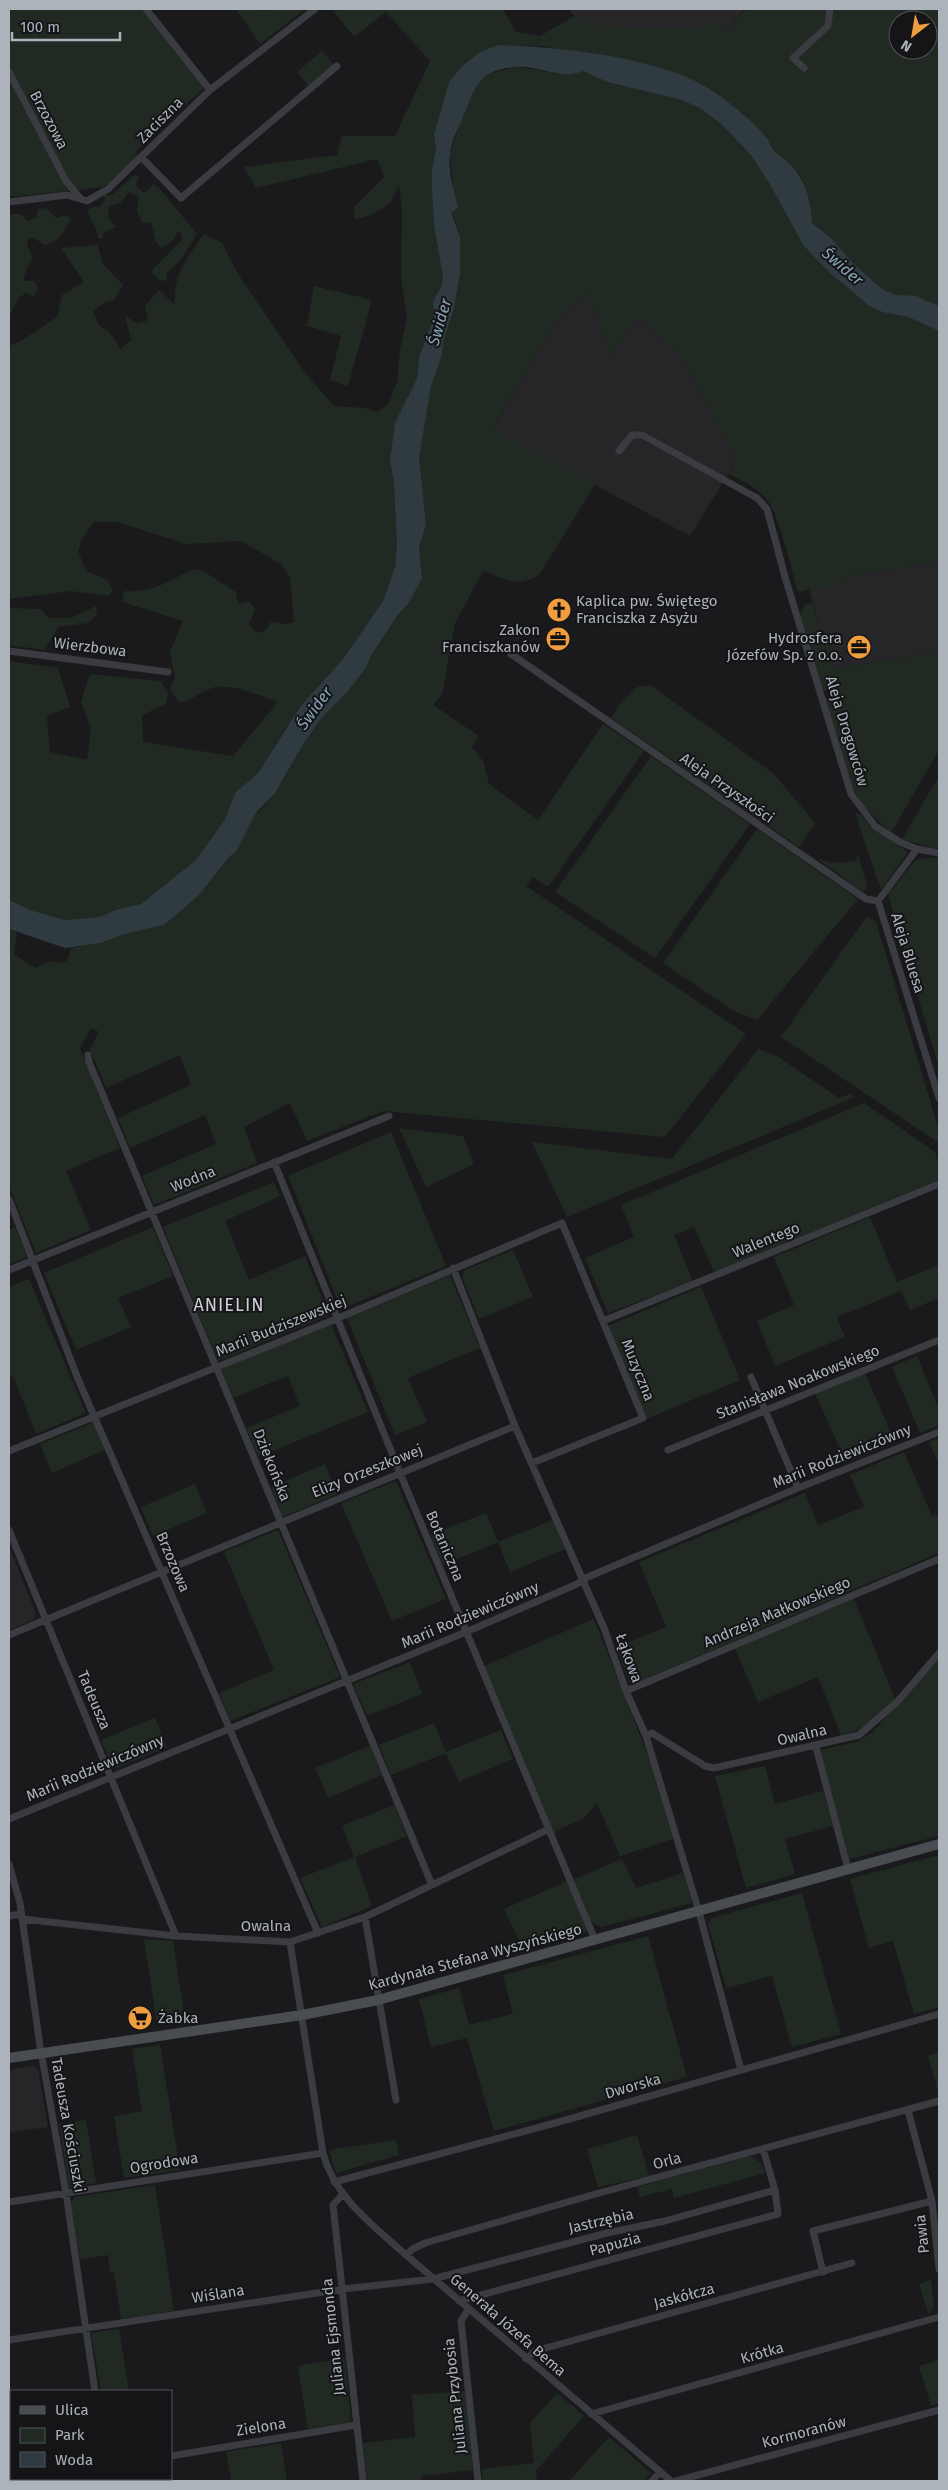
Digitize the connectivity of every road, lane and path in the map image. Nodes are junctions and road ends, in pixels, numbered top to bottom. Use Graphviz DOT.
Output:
graph roads {
  1 [pos="146,9"];
  2 [pos="315,9"];
  3 [pos="830,9"];
  4 [pos="337,66"];
  5 [pos="804,68"];
  6 [pos="9,72"];
  7 [pos="210,90"];
  8 [pos="141,158"];
  9 [pos="66,181"];
  10 [pos="66,195"];
  11 [pos="81,199"];
  12 [pos="9,202"];
  13 [pos="619,452"];
  14 [pos="9,651"];
  15 [pos="511,654"];
  16 [pos="168,672"];
  17 [pos="917,849"];
  18 [pos="939,853"];
  19 [pos="878,901"];
  20 [pos="88,1055"];
  21 [pos="939,1098"];
  22 [pos="389,1116"];
  23 [pos="274,1162"];
  24 [pos="939,1184"];
  25 [pos="9,1200"];
  26 [pos="151,1211"];
  27 [pos="562,1223"];
  28 [pos="33,1260"];
  29 [pos="453,1268"];
  30 [pos="9,1270"];
  31 [pos="336,1319"];
  32 [pos="603,1322"];
  33 [pos="939,1340"];
  34 [pos="216,1366"];
  35 [pos="751,1377"];
  36 [pos="765,1411"];
  37 [pos="95,1415"];
  38 [pos="515,1426"];
  39 [pos="939,1432"];
  40 [pos="668,1450"];
  41 [pos="9,1451"];
  42 [pos="532,1463"];
  43 [pos="400,1473"];
  44 [pos="798,1488"];
  45 [pos="280,1521"];
  46 [pos="9,1530"];
  47 [pos="939,1560"];
  48 [pos="163,1572"];
  49 [pos="583,1579"];
  50 [pos="45,1621"];
  51 [pos="466,1632"];
  52 [pos="9,1635"];
  53 [pos="939,1653"];
  54 [pos="347,1680"];
  55 [pos="626,1691"];
  56 [pos="228,1727"];
  57 [pos="646,1736"];
  58 [pos="816,1747"];
  59 [pos="111,1776"];
  60 [pos="9,1819"];
  61 [pos="547,1830"];
  62 [pos="939,1844"];
  63 [pos="9,1864"];
  64 [pos="848,1869"];
  65 [pos="432,1885"];
  66 [pos="699,1912"];
  67 [pos="9,1916"];
  68 [pos="365,1916"];
  69 [pos="22,1917"];
  70 [pos="318,1933"];
  71 [pos="176,1936"];
  72 [pos="595,1940"];
  73 [pos="290,1942"];
  74 [pos="378,2000"];
  75 [pos="939,2014"];
  76 [pos="302,2015"];
  77 [pos="41,2053"];
  78 [pos="9,2058"];
  79 [pos="742,2070"];
  80 [pos="396,2100"];
  81 [pos="939,2101"];
  82 [pos="908,2110"];
  83 [pos="763,2150"];
  84 [pos="323,2152"];
  85 [pos="334,2182"];
  86 [pos="775,2190"];
  87 [pos="66,2192"];
  88 [pos="343,2194"];
  89 [pos="932,2201"];
  90 [pos="9,2202"];
  91 [pos="406,2255"];
  92 [pos="852,2264"];
  93 [pos="939,2268"];
  94 [pos="823,2272"];
  95 [pos="432,2278"];
  96 [pos="343,2289"];
  97 [pos="459,2301"];
  98 [pos="468,2310"];
  99 [pos="939,2317"];
  100 [pos="85,2328"];
  101 [pos="9,2340"];
  102 [pos="526,2359"];
  103 [pos="95,2390"];
  104 [pos="939,2410"];
  105 [pos="591,2414"];
  106 [pos="356,2425"];
  107 [pos="172,2456"];
  108 [pos="660,2472"];
  109 [pos="363,2481"];
  110 [pos="478,2481"];
  111 [pos="652,2481"];
  112 [pos="671,2481"];
  113 [pos="676,2481"];
  1 -- 7 [label="street"];
  2 -- 7 [label="street, Zaciszna"];
  3 -- 5 [label="street"];
  4 -- 8 [label="street"];
  6 -- 9 [label="street, Brzozowa"];
  7 -- 8 [label="street, Zaciszna"];
  8 -- 11 [label="street, Zaciszna"];
  9 -- 10 [label="street, Brzozowa"];
  9 -- 11 [label="street, Brzozowa"];
  10 -- 11 [label="street"];
  10 -- 12 [label="street"];
  13 -- 17 [label="street, Aleja Drogowców"];
  14 -- 16 [label="street, Wierzbowa"];
  15 -- 19 [label="street, Aleja Przyszłości"];
  17 -- 18 [label="street, Aleja Drogowców"];
  17 -- 19 [label="street"];
  19 -- 21 [label="street, Aleja Bluesa"];
  20 -- 26 [label="street, Dziekońska"];
  22 -- 23 [label="street, Wodna"];
  23 -- 26 [label="street, Wodna"];
  23 -- 31 [label="street, Botaniczna"];
  24 -- 32 [label="street, Walentego"];
  25 -- 28 [label="street, Brzozowa"];
  26 -- 28 [label="street, Wodna"];
  26 -- 34 [label="street, Dziekońska"];
  27 -- 29 [label="street, Marii Budziszewskiej"];
  27 -- 32 [label="street, Muzyczna"];
  28 -- 30 [label="street, Wodna"];
  28 -- 37 [label="street, Brzozowa"];
  29 -- 31 [label="street, Marii Budziszewskiej"];
  29 -- 38 [label="street, Łąkowa"];
  31 -- 34 [label="street, Marii Budziszewskiej"];
  31 -- 43 [label="street, Botaniczna"];
  32 -- 42 [label="street, Muzyczna"];
  33 -- 36 [label="street, Stanisława Noakowskiego"];
  34 -- 37 [label="street, Marii Budziszewskiej"];
  34 -- 45 [label="street, Dziekońska"];
  35 -- 36 [label="street"];
  36 -- 40 [label="street, Stanisława Noakowskiego"];
  36 -- 44 [label="street"];
  37 -- 41 [label="street, Marii Budziszewskiej"];
  37 -- 48 [label="street, Brzozowa"];
  38 -- 42 [label="street, Łąkowa"];
  38 -- 43 [label="street, Elizy Orzeszkowej"];
  39 -- 44 [label="street, Marii Rodziewiczówny"];
  42 -- 49 [label="street, Łąkowa"];
  43 -- 45 [label="street, Elizy Orzeszkowej"];
  43 -- 51 [label="street, Botaniczna"];
  44 -- 49 [label="street, Marii Rodziewiczówny"];
  45 -- 48 [label="street, Elizy Orzeszkowej"];
  45 -- 54 [label="street, Dziekońska"];
  46 -- 50 [label="street, Tadeusza"];
  47 -- 55 [label="street, Andrzeja Małkowskiego"];
  48 -- 50 [label="street, Elizy Orzeszkowej"];
  48 -- 56 [label="street, Brzozowa"];
  49 -- 51 [label="street, Marii Rodziewiczówny"];
  49 -- 55 [label="street, Łąkowa"];
  50 -- 52 [label="street, Elizy Orzeszkowej"];
  50 -- 59 [label="street, Tadeusza"];
  51 -- 54 [label="street, Marii Rodziewiczówny"];
  51 -- 61 [label="street, Botaniczna"];
  53 -- 58 [label="street, Owalna"];
  54 -- 56 [label="street, Marii Rodziewiczówny"];
  54 -- 65 [label="street, Dziekońska"];
  55 -- 57 [label="street, Łąkowa"];
  56 -- 59 [label="street, Marii Rodziewiczówny"];
  56 -- 70 [label="street, Brzozowa"];
  57 -- 58 [label="street, Owalna"];
  57 -- 66 [label="street, Łąkowa"];
  58 -- 64 [label="street"];
  59 -- 60 [label="street, Marii Rodziewiczówny"];
  59 -- 71 [label="street, Tadeusza"];
  61 -- 65 [label="street, Owalna"];
  61 -- 72 [label="street, Botaniczna"];
  62 -- 64 [label="main road, Kardynała Stefana Wyszyńskiego"];
  63 -- 69 [label="street, Tadeusza Kościuszki"];
  64 -- 66 [label="main road, Kardynała Stefana Wyszyńskiego"];
  65 -- 68 [label="street, Owalna"];
  66 -- 72 [label="main road, Kardynała Stefana Wyszyńskiego"];
  66 -- 79 [label="street, Łąkowa"];
  67 -- 69 [label="street, Owalna"];
  68 -- 70 [label="street, Owalna"];
  68 -- 74 [label="street"];
  69 -- 71 [label="street, Owalna"];
  69 -- 77 [label="street, Tadeusza Kościuszki"];
  70 -- 73 [label="street, Owalna"];
  71 -- 73 [label="street, Owalna"];
  72 -- 74 [label="main road, Kardynała Stefana Wyszyńskiego"];
  73 -- 76 [label="street"];
  74 -- 76 [label="main road, Kardynała Stefana Wyszyńskiego"];
  74 -- 80 [label="street"];
  75 -- 79 [label="street, Dworska"];
  76 -- 77 [label="main road, Kardynała Stefana Wyszyńskiego"];
  76 -- 84 [label="street"];
  77 -- 78 [label="main road, Kardynała Stefana Wyszyńskiego"];
  77 -- 87 [label="street, Tadeusza Kościuszki"];
  79 -- 85 [label="street, Dworska"];
  81 -- 82 [label="street, Orla"];
  82 -- 83 [label="street, Orla"];
  82 -- 89 [label="street, Pawia"];
  83 -- 86 [label="street"];
  83 -- 91 [label="street, Orla"];
  84 -- 85 [label="street"];
  84 -- 87 [label="street, Ogrodowa"];
  85 -- 88 [label="street, Generała Józefa Bema"];
  86 -- 95 [label="street, Jastrzębia"];
  86 -- 97 [label="street, Papuzia"];
  87 -- 90 [label="street, Ogrodowa"];
  87 -- 100 [label="street, Tadeusza Kościuszki"];
  88 -- 91 [label="street, Generała Józefa Bema"];
  88 -- 96 [label="street, Juliana Ejsmonda"];
  89 -- 93 [label="street, Pawia"];
  89 -- 94 [label="street"];
  91 -- 95 [label="street, Generała Józefa Bema"];
  92 -- 94 [label="street, Jaskółcza"];
  94 -- 102 [label="street, Jaskółcza"];
  95 -- 96 [label="street, Wiślana"];
  95 -- 97 [label="street, Generała Józefa Bema"];
  96 -- 100 [label="street, Wiślana"];
  96 -- 106 [label="street, Juliana Ejsmonda"];
  97 -- 98 [label="street, Generała Józefa Bema"];
  98 -- 102 [label="street, Generała Józefa Bema"];
  98 -- 110 [label="street, Juliana Przybosia"];
  99 -- 105 [label="street, Krótka"];
  100 -- 101 [label="street, Wiślana"];
  100 -- 103 [label="street, Tadeusza Kościuszki"];
  102 -- 105 [label="street, Generała Józefa Bema"];
  104 -- 113 [label="street, Kormoranów"];
  105 -- 108 [label="street, Generała Józefa Bema"];
  106 -- 107 [label="street, Zielona"];
  106 -- 109 [label="street, Juliana Ejsmonda"];
  108 -- 111 [label="street"];
  108 -- 112 [label="street, Generała Józefa Bema"];
}
